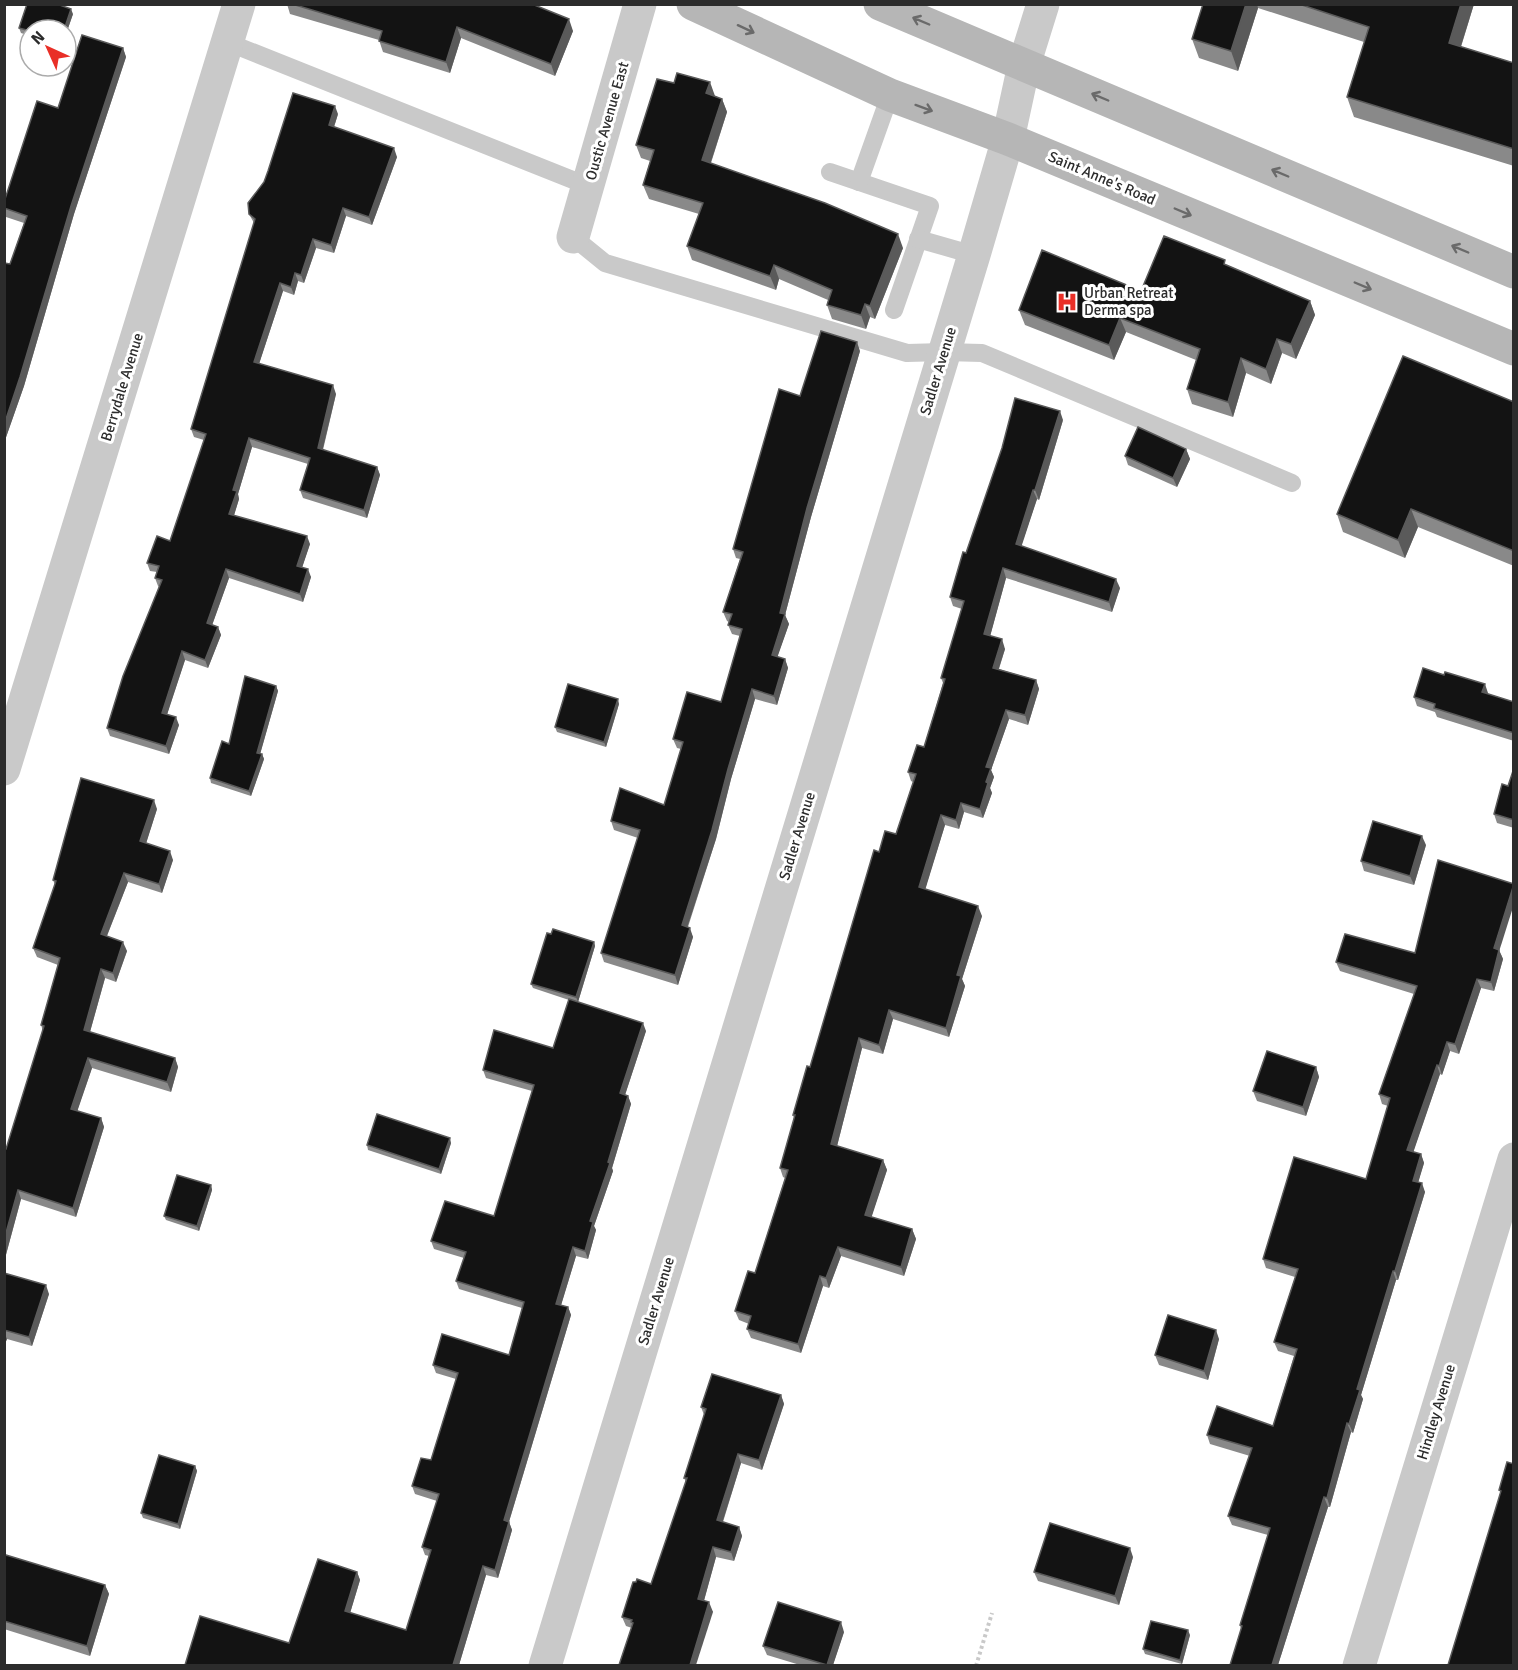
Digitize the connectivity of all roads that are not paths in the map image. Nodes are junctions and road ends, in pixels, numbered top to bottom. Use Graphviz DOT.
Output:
graph roads {
  1 [pos="239,4"];
  2 [pos="640,4"];
  3 [pos="693,4"];
  4 [pos="880,4"];
  5 [pos="1043,4"];
  6 [pos="227,42"];
  7 [pos="1024,64"];
  8 [pos="890,95"];
  9 [pos="1008,139"];
  10 [pos="830,172"];
  11 [pos="859,182"];
  12 [pos="588,186"];
  13 [pos="573,237"];
  14 [pos="918,239"];
  15 [pos="974,255"];
  16 [pos="1514,272"];
  17 [pos="894,310"];
  18 [pos="1514,349"];
  19 [pos="944,352"];
  20 [pos="1292,483"];
  21 [pos="4,770"];
  22 [pos="1514,1159"];
  23 [pos="545,1665"];
  24 [pos="1359,1665"];
  1 -- 6 [label="street, Berrydale Avenue"];
  2 -- 12 [label="street, Oustic Avenue East"];
  3 -- 8 [label="main road, Saint Anne's Road, one-way"];
  7 -- 4 [label="main road, one-way"];
  5 -- 7 [label="street, Sadler Avenue"];
  6 -- 12 [label="lane"];
  6 -- 21 [label="street, Berrydale Avenue"];
  7 -- 9 [label="street, Sadler Avenue"];
  16 -- 7 [label="main road, one-way"];
  8 -- 9 [label="main road, Saint Anne's Road, one-way"];
  8 -- 11 [label="lane"];
  9 -- 15 [label="street, Sadler Avenue"];
  9 -- 18 [label="main road, Saint Anne's Road, one-way"];
  10 -- 11 [label="lane"];
  11 -- 14 [label="lane"];
  12 -- 13 [label="street, Oustic Avenue East"];
  13 -- 19 [label="lane"];
  14 -- 15 [label="lane"];
  14 -- 17 [label="lane"];
  15 -- 19 [label="street, Sadler Avenue"];
  19 -- 20 [label="lane"];
  19 -- 23 [label="street, Sadler Avenue"];
  22 -- 24 [label="street, Hindley Avenue"];
}
